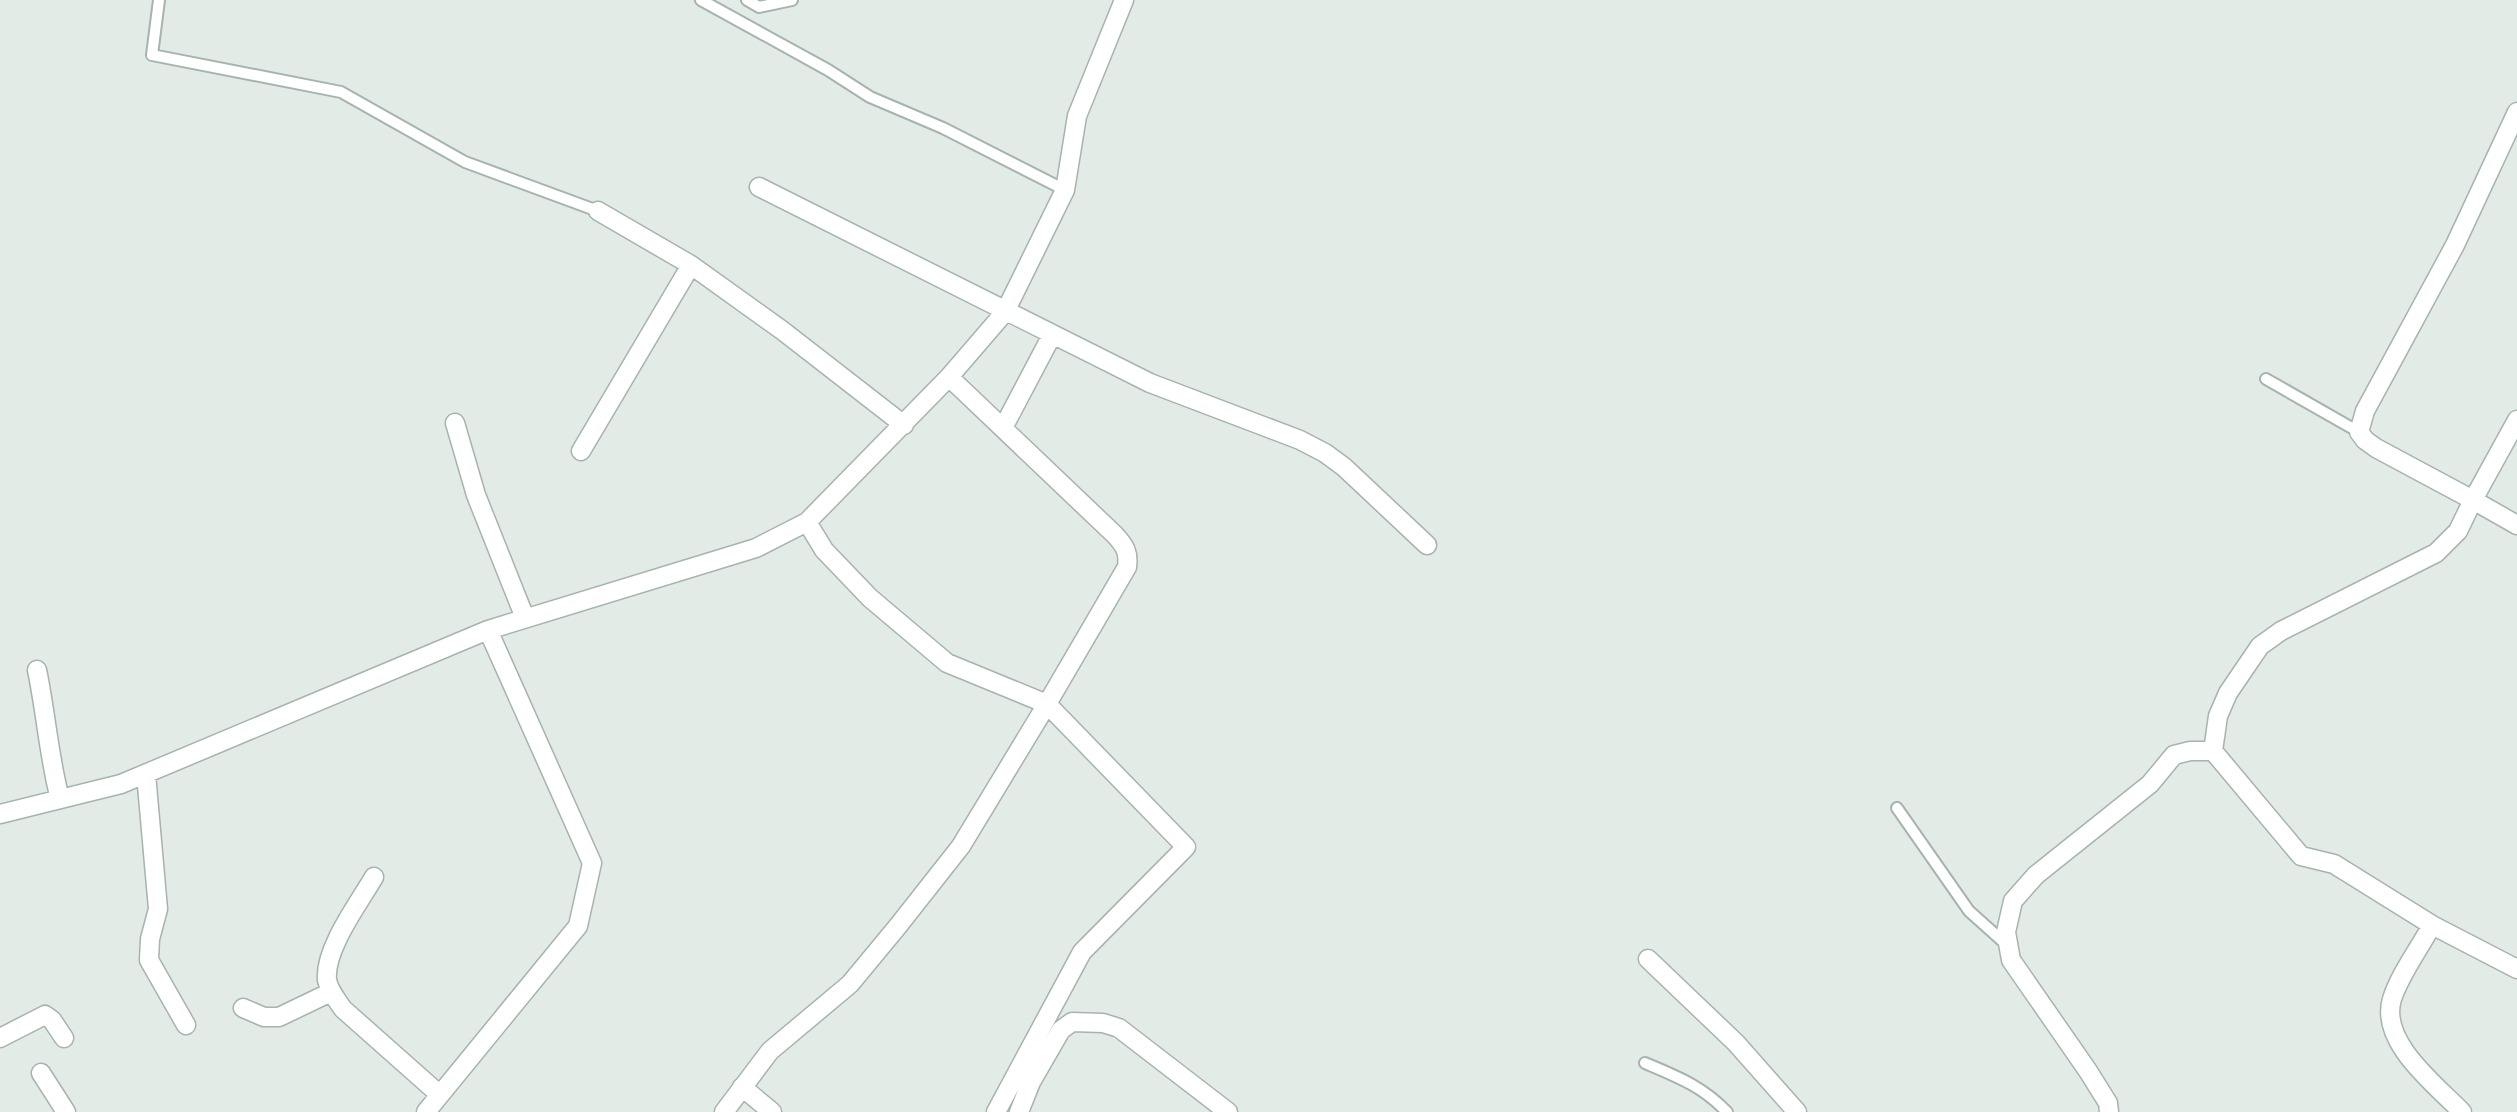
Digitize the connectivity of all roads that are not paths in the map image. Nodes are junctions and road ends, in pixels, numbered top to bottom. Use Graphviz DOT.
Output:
graph roads {
  1 [pos="159,0"];
  2 [pos="701,0"];
  3 [pos="747,0"];
  4 [pos="791,0"];
  5 [pos="1124,0"];
  6 [pos="2517,112"];
  7 [pos="759,187"];
  8 [pos="1065,190"];
  9 [pos="598,211"];
  10 [pos="691,265"];
  11 [pos="1005,312"];
  12 [pos="1052,335"];
  13 [pos="950,377"];
  14 [pos="2266,379"];
  15 [pos="2517,420"];
  16 [pos="455,423"];
  17 [pos="904,425"];
  18 [pos="1003,428"];
  19 [pos="2359,432"];
  20 [pos="581,451"];
  21 [pos="2473,500"];
  22 [pos="807,522"];
  23 [pos="2517,525"];
  24 [pos="1427,545"];
  25 [pos="525,618"];
  26 [pos="488,630"];
  27 [pos="37,669"];
  28 [pos="1047,704"];
  29 [pos="2213,751"];
  30 [pos="146,774"];
  31 [pos="60,799"];
  32 [pos="1898,808"];
  33 [pos="0,814"];
  34 [pos="374,876"];
  35 [pos="2432,925"];
  36 [pos="2008,946"];
  37 [pos="1648,959"];
  38 [pos="2517,969"];
  39 [pos="331,992"];
  40 [pos="243,1008"];
  41 [pos="186,1025"];
  42 [pos="0,1038"];
  43 [pos="64,1038"];
  44 [pos="1645,1063"];
  45 [pos="41,1073"];
  46 [pos="742,1088"];
  47 [pos="440,1095"];
  48 [pos="66,1112"];
  49 [pos="426,1112"];
  50 [pos="724,1112"];
  51 [pos="772,1112"];
  52 [pos="996,1112"];
  53 [pos="1019,1112"];
  54 [pos="1228,1112"];
  55 [pos="1727,1112"];
  56 [pos="1797,1112"];
  57 [pos="2109,1112"];
  58 [pos="2462,1112"];
  1 -- 9 [label="lane"];
  2 -- 8 [label="lane"];
  3 -- 4 [label="lane"];
  5 -- 8 [label="street"];
  6 -- 19 [label="street"];
  7 -- 11 [label="street"];
  8 -- 11 [label="street"];
  9 -- 10 [label="street"];
  10 -- 17 [label="street"];
  10 -- 20 [label="street"];
  11 -- 12 [label="street"];
  11 -- 13 [label="street"];
  12 -- 18 [label="street"];
  12 -- 24 [label="street"];
  13 -- 17 [label="street"];
  13 -- 18 [label="street"];
  14 -- 19 [label="lane"];
  15 -- 21 [label="street"];
  16 -- 25 [label="street"];
  17 -- 22 [label="street"];
  18 -- 28 [label="street"];
  19 -- 21 [label="street"];
  21 -- 23 [label="street"];
  21 -- 29 [label="street"];
  22 -- 25 [label="street"];
  22 -- 28 [label="street"];
  25 -- 26 [label="street"];
  26 -- 30 [label="street"];
  26 -- 47 [label="street"];
  27 -- 31 [label="street"];
  28 -- 46 [label="street"];
  28 -- 52 [label="street"];
  29 -- 35 [label="street"];
  29 -- 36 [label="street"];
  30 -- 31 [label="street"];
  30 -- 41 [label="street"];
  31 -- 33 [label="street"];
  32 -- 36 [label="lane"];
  34 -- 39 [label="street"];
  35 -- 38 [label="street"];
  35 -- 58 [label="street"];
  36 -- 57 [label="street"];
  37 -- 56 [label="street"];
  39 -- 40 [label="street"];
  39 -- 47 [label="street"];
  42 -- 43 [label="street"];
  44 -- 55 [label="lane"];
  45 -- 48 [label="street"];
  46 -- 50 [label="street"];
  46 -- 51 [label="street"];
  47 -- 49 [label="street"];
  53 -- 54 [label="street"];
}
